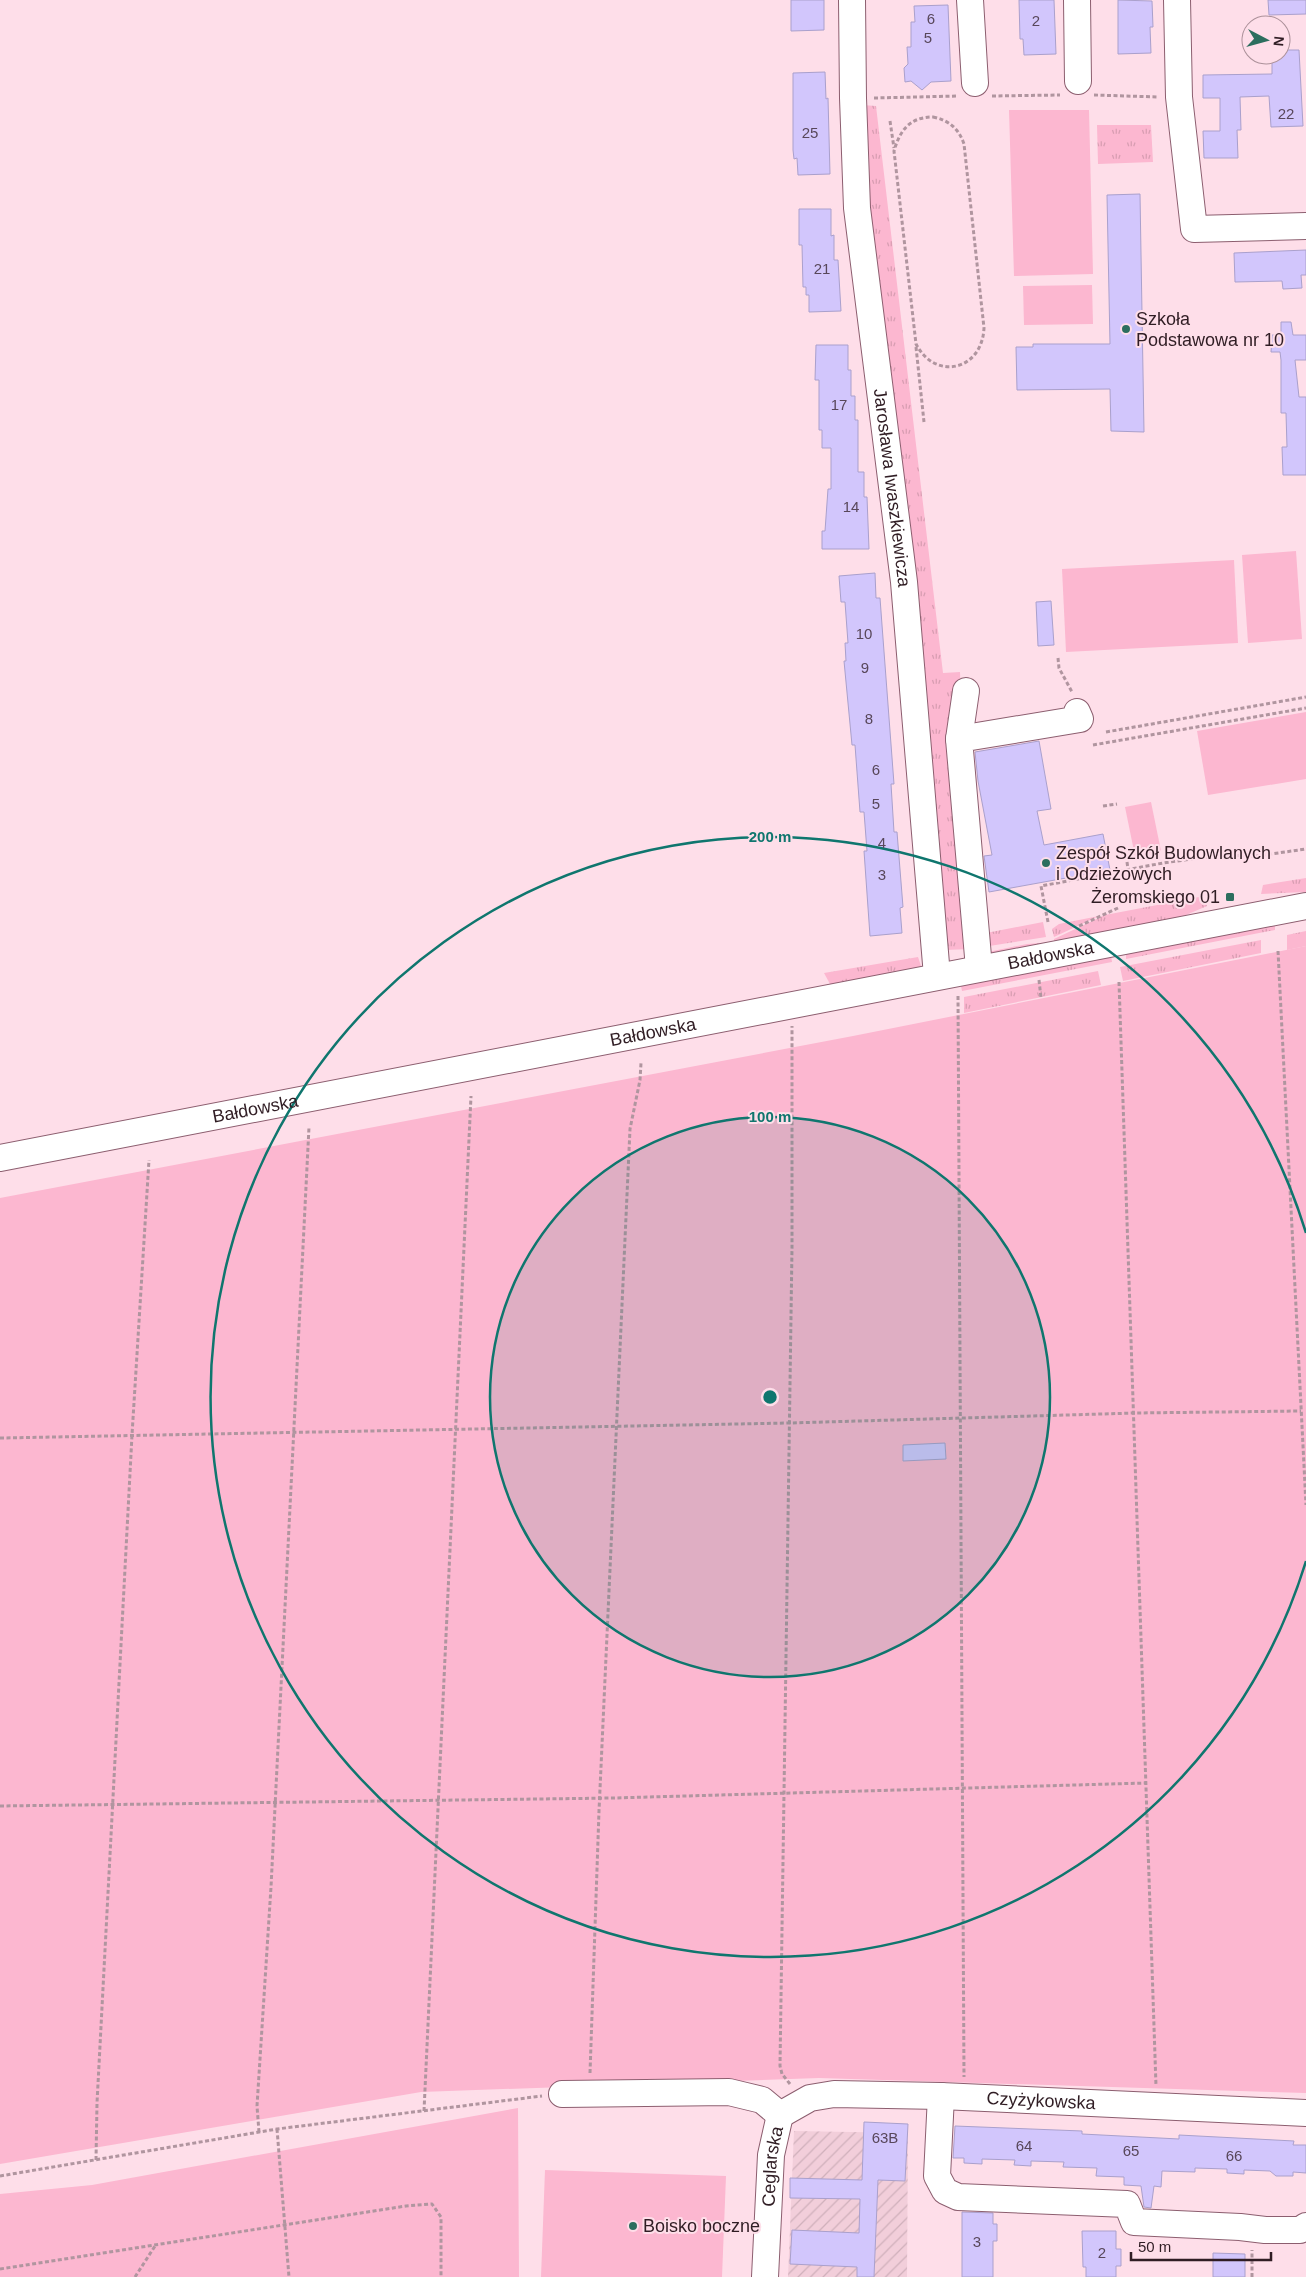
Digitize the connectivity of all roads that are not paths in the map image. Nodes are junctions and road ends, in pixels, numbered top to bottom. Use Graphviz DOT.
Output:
graph roads {
  1 [pos="852,0"];
  2 [pos="970,0"];
  3 [pos="1077,0"];
  4 [pos="1177,0"];
  5 [pos="1076,90"];
  6 [pos="976,92"];
  7 [pos="1306,226"];
  8 [pos="966,691"];
  9 [pos="1075,702"];
  10 [pos="959,739"];
  11 [pos="1306,906"];
  12 [pos="979,968"];
  13 [pos="937,976"];
  14 [pos="0,1158"];
  15 [pos="562,2094"];
  16 [pos="941,2096"];
  17 [pos="1306,2113"];
  18 [pos="780,2115"];
  19 [pos="1306,2226"];
  20 [pos="765,2277"];
  1 -- 13 [label="street, Jarosława Iwaszkiewicza"];
  2 -- 6 [label="street"];
  3 -- 5 [label="street"];
  4 -- 7 [label="street"];
  8 -- 10 [label="street"];
  9 -- 10 [label="street"];
  10 -- 12 [label="street"];
  11 -- 12 [label="street, Bałdowska"];
  12 -- 13 [label="street, Bałdowska"];
  13 -- 14 [label="street, Bałdowska"];
  15 -- 18 [label="street"];
  16 -- 17 [label="street, Czyżykowska"];
  16 -- 18 [label="street, Czyżykowska"];
  16 -- 19 [label="street"];
  18 -- 20 [label="street, Ceglarska"];
}
